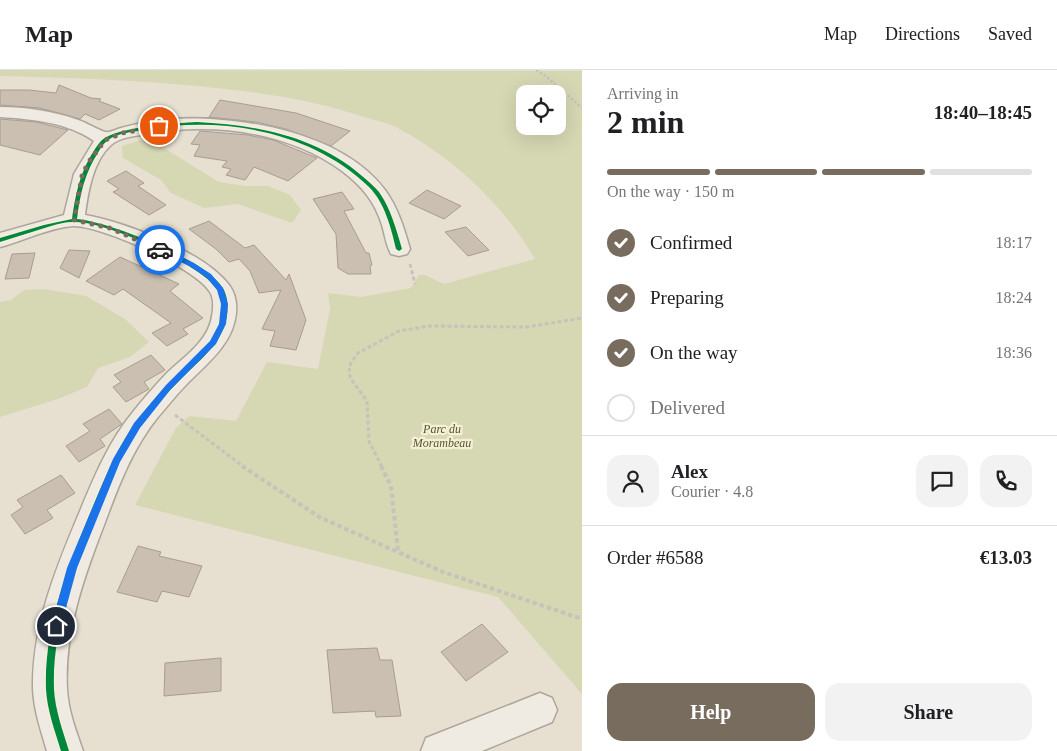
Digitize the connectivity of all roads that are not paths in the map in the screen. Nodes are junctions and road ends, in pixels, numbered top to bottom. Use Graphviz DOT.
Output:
graph roads {
  1 [pos="0,112"];
  2 [pos="105,140"];
  3 [pos="74,220"];
  4 [pos="0,240"];
  5 [pos="399,249"];
  6 [pos="540,710"];
  7 [pos="65,751"];
  8 [pos="439,751"];
  1 -- 2 [label="street"];
  2 -- 3 [label="street"];
  2 -- 5 [label="street"];
  3 -- 4 [label="street"];
  3 -- 7 [label="street"];
  6 -- 8 [label="street"];
}
